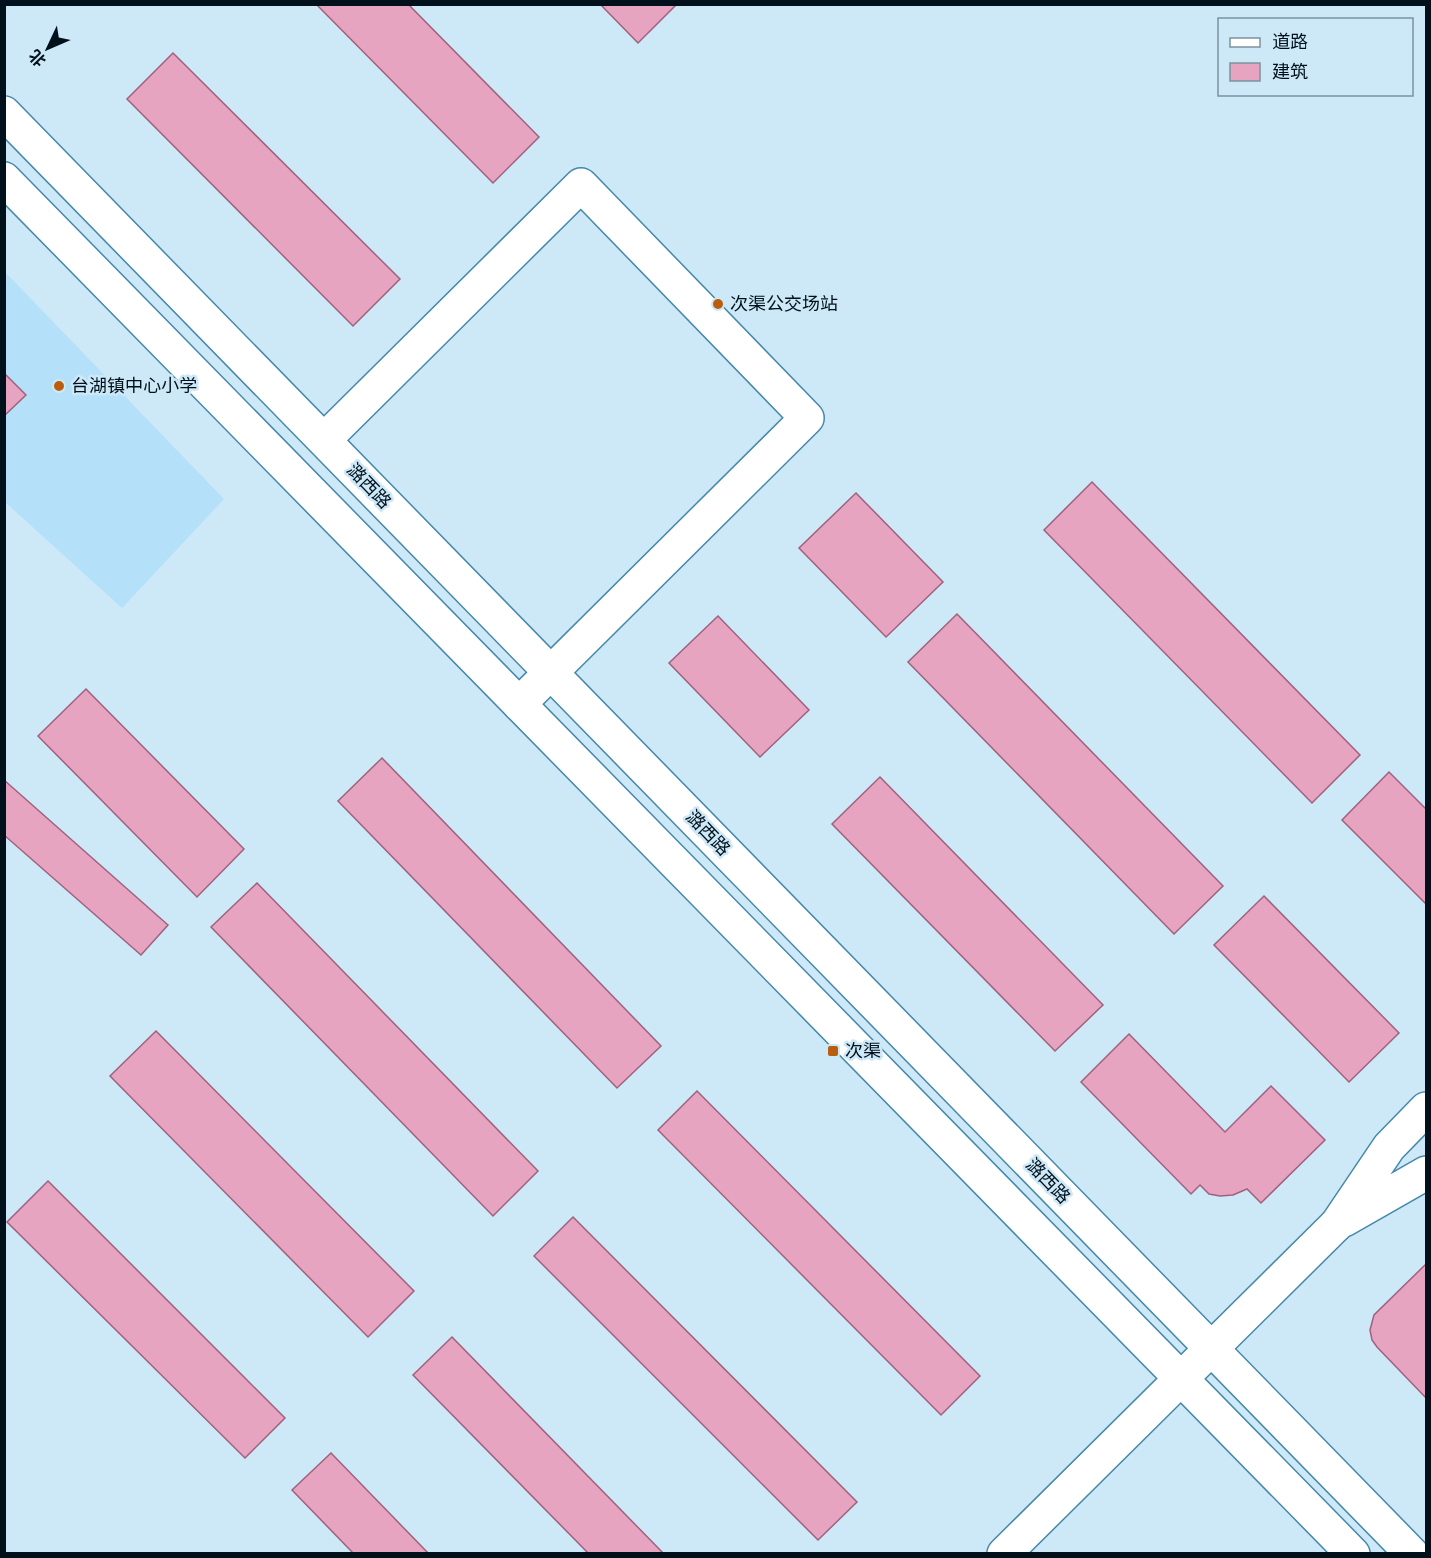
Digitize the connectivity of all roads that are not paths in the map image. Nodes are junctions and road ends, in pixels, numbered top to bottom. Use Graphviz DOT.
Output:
graph roads {
  1 [pos="4,113"];
  2 [pos="4,179"];
  3 [pos="324,440"];
  4 [pos="551,672"];
  5 [pos="519,704"];
  6 [pos="1426,1109"];
  7 [pos="1426,1173"];
  8 [pos="1337,1224"];
  9 [pos="1212,1349"];
  10 [pos="1181,1379"];
  11 [pos="1004,1554"];
  12 [pos="1353,1554"];
  13 [pos="1412,1554"];
  1 -- 3 [label="main road, 潞西路"];
  2 -- 5 [label="main road"];
  3 -- 4 [label="main road, 潞西路"];
  3 -- 4 [label="main road"];
  4 -- 5 [label="main road"];
  4 -- 9 [label="main road, 潞西路"];
  5 -- 10 [label="main road"];
  6 -- 8 [label="main road"];
  7 -- 8 [label="main road"];
  8 -- 9 [label="main road"];
  9 -- 10 [label="main road"];
  9 -- 13 [label="main road, 潞西路"];
  10 -- 11 [label="main road"];
  10 -- 12 [label="main road"];
}
